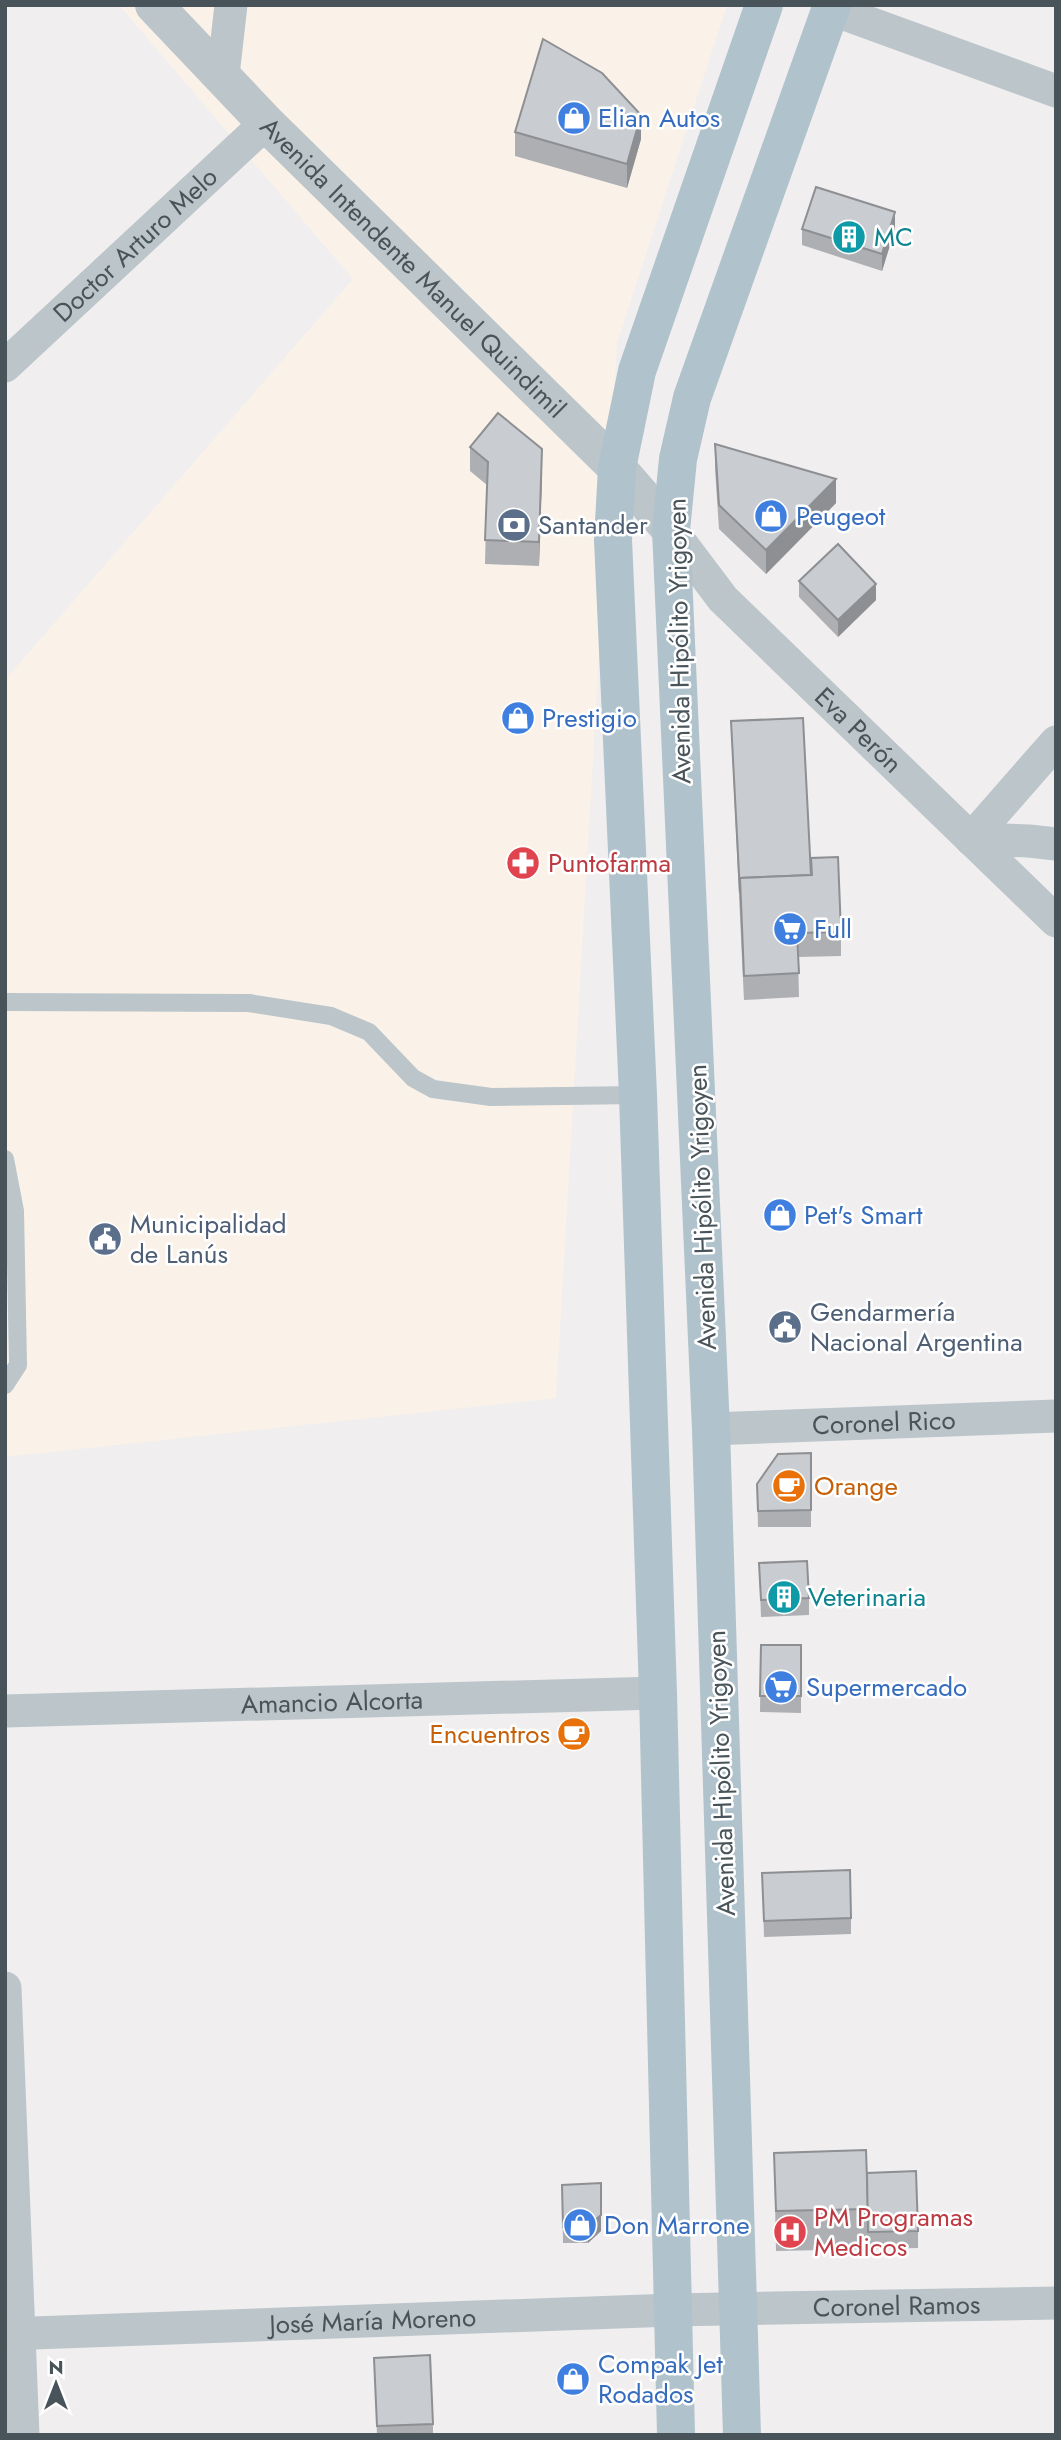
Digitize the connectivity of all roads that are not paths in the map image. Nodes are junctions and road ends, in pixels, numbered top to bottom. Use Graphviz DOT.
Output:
graph roads {
  1 [pos="154,5"];
  2 [pos="231,5"];
  3 [pos="764,5"];
  4 [pos="832,7"];
  5 [pos="223,75"];
  6 [pos="1056,91"];
  7 [pos="266,122"];
  8 [pos="5,366"];
  9 [pos="617,468"];
  10 [pos="671,530"];
  11 [pos="1056,742"];
  12 [pos="971,839"];
  13 [pos="1056,844"];
  14 [pos="1056,921"];
  15 [pos="5,1002"];
  16 [pos="638,1095"];
  17 [pos="5,1159"];
  18 [pos="5,1385"];
  19 [pos="1056,1416"];
  20 [pos="711,1429"];
  21 [pos="658,1693"];
  22 [pos="5,1711"];
  23 [pos="5,1988"];
  24 [pos="1056,2303"];
  25 [pos="673,2310"];
  26 [pos="739,2310"];
  27 [pos="12,2334"];
  28 [pos="23,2435"];
  29 [pos="676,2435"];
  30 [pos="742,2435"];
  1 -- 5 [label="street, Avenida Intendente Manuel Quindimil"];
  2 -- 5 [label="street"];
  3 -- 9 [label="main road"];
  4 -- 6 [label="street"];
  4 -- 10 [label="main road, Avenida Hipólito Yrigoyen"];
  5 -- 7 [label="street, Avenida Intendente Manuel Quindimil"];
  7 -- 8 [label="street, Doctor Arturo Melo"];
  7 -- 9 [label="street, Avenida Intendente Manuel Quindimil"];
  9 -- 10 [label="street, Avenida Intendente Manuel Quindimil"];
  9 -- 16 [label="main road"];
  10 -- 12 [label="street, Eva Perón"];
  10 -- 20 [label="main road, Avenida Hipólito Yrigoyen"];
  11 -- 12 [label="street"];
  12 -- 13 [label="street"];
  12 -- 14 [label="street, Eva Perón"];
  15 -- 16 [label="lane"];
  16 -- 21 [label="main road"];
  17 -- 18 [label="lane"];
  19 -- 20 [label="street, Coronel Rico"];
  20 -- 26 [label="main road, Avenida Hipólito Yrigoyen"];
  21 -- 22 [label="street, Amancio Alcorta"];
  21 -- 25 [label="main road"];
  23 -- 27 [label="street"];
  24 -- 26 [label="street, Coronel Ramos"];
  25 -- 26 [label="street, José María Moreno"];
  25 -- 27 [label="street, José María Moreno"];
  25 -- 29 [label="main road"];
  26 -- 30 [label="main road, Avenida Hipólito Yrigoyen"];
  27 -- 28 [label="street"];
}
